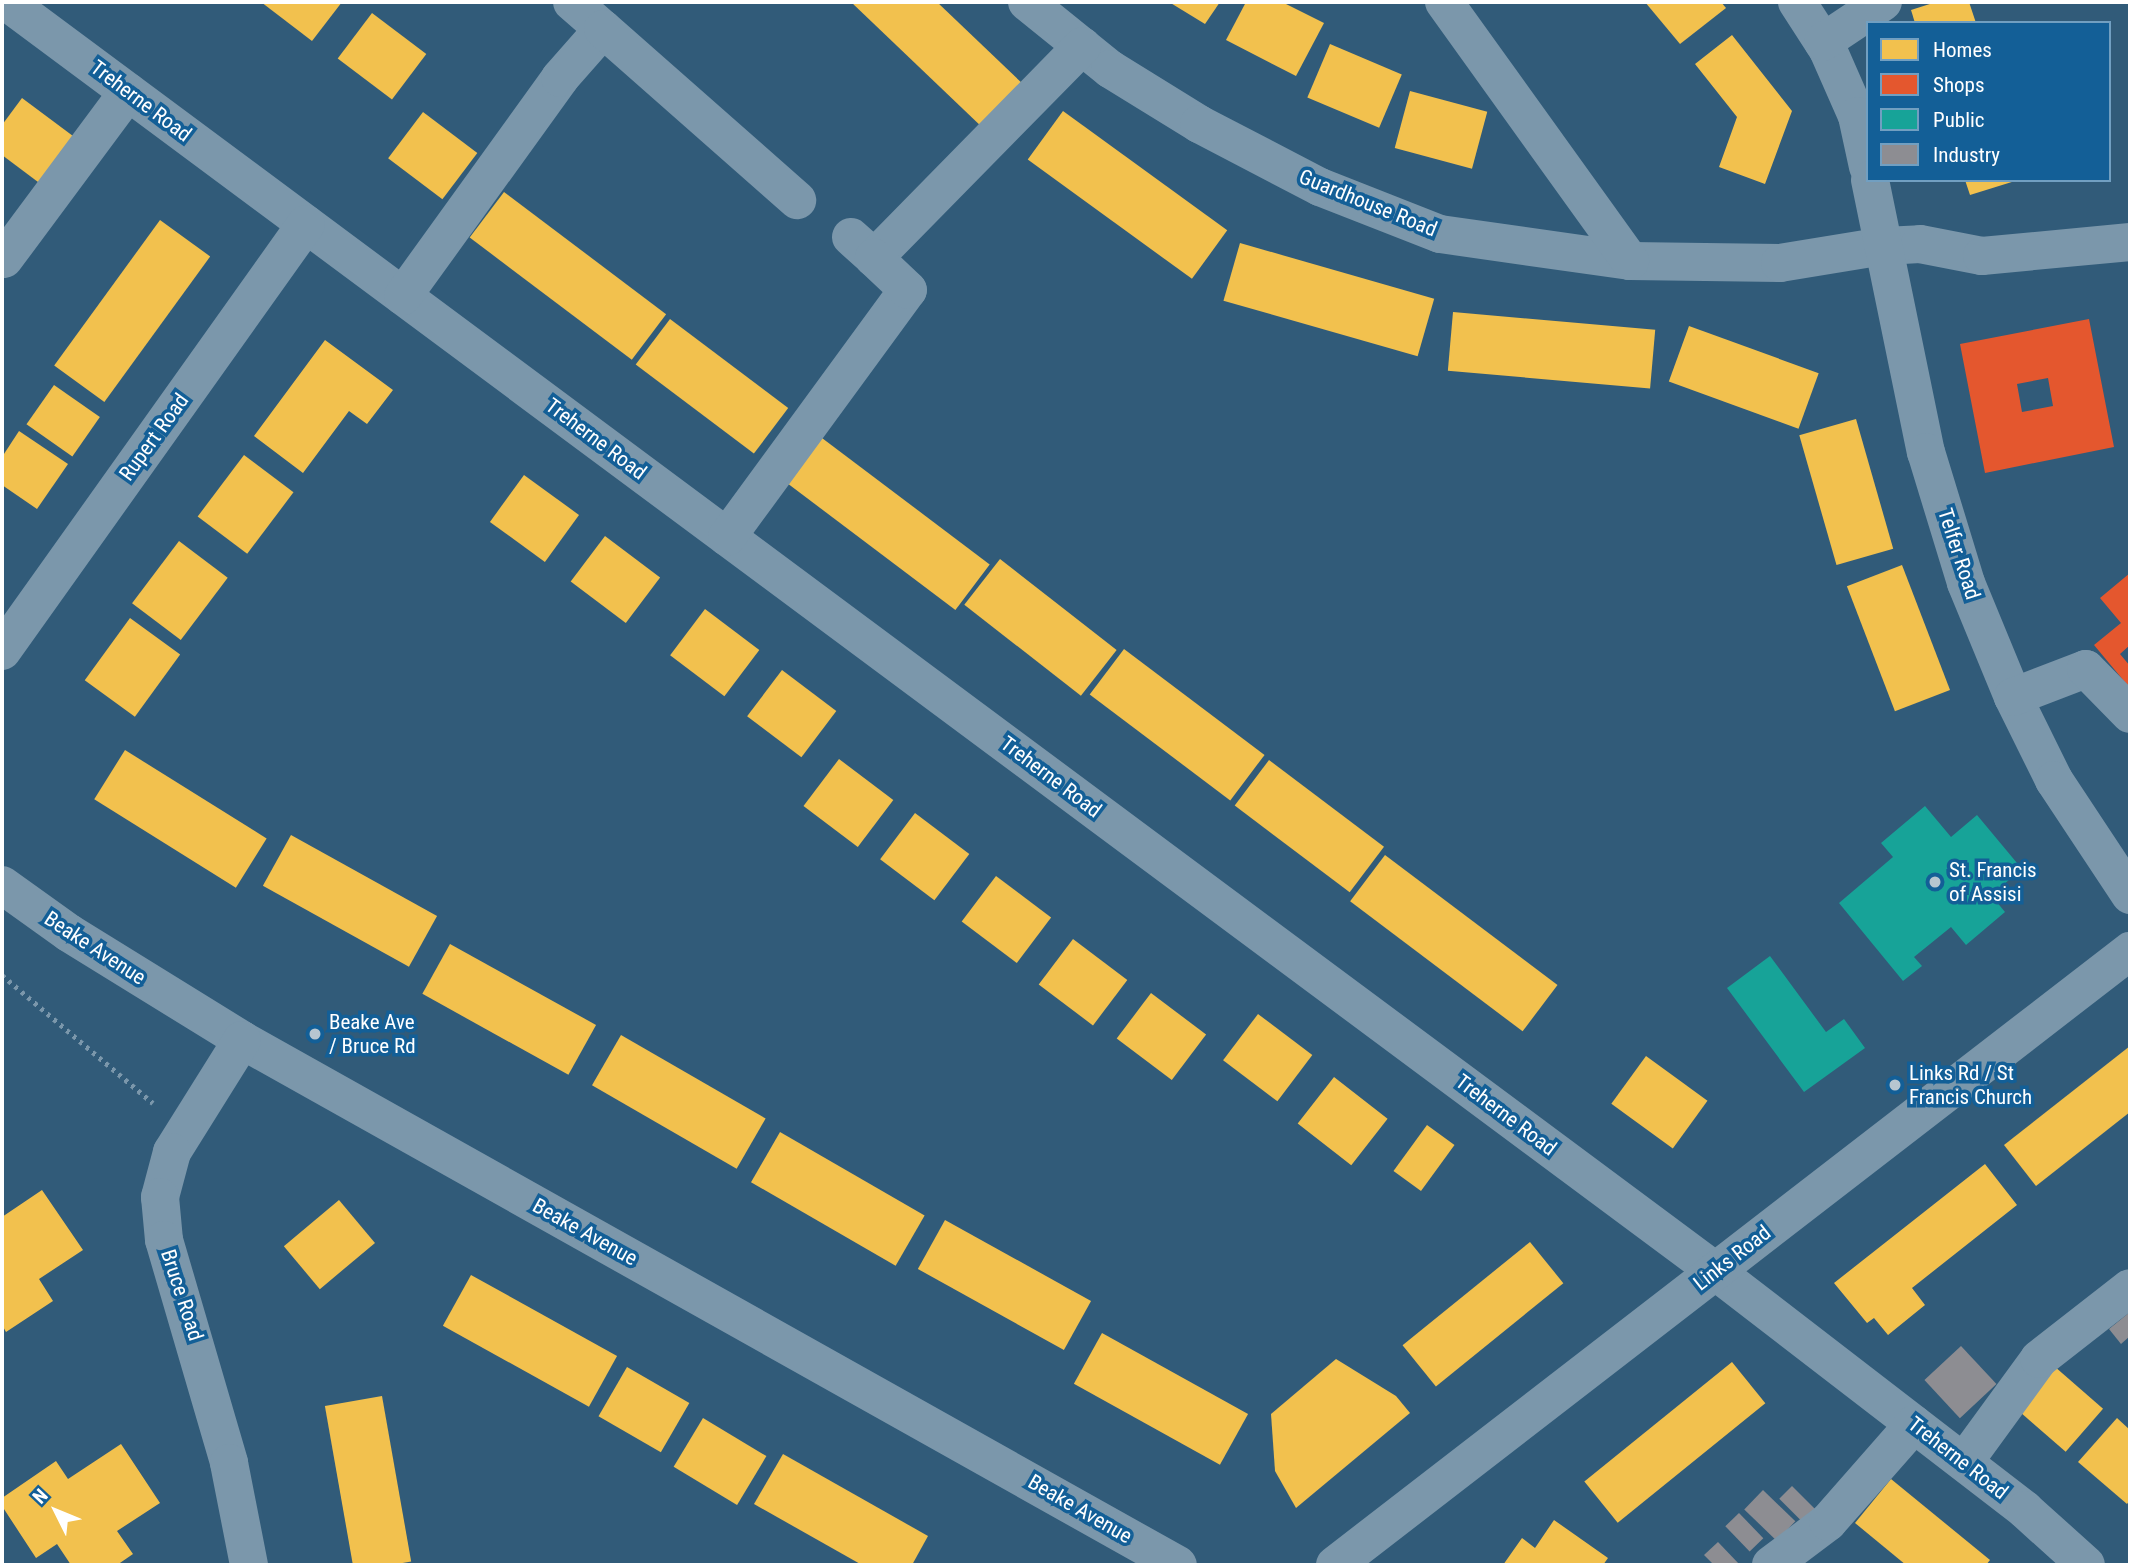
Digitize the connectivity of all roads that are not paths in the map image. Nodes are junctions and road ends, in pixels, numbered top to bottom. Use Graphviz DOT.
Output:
graph roads {
  1 [pos="7,2"];
  2 [pos="572,2"];
  3 [pos="1027,2"];
  4 [pos="1444,2"];
  5 [pos="1797,2"];
  6 [pos="1883,2"];
  7 [pos="603,29"];
  8 [pos="1823,42"];
  9 [pos="1082,46"];
  10 [pos="128,92"];
  11 [pos="1866,158"];
  12 [pos="1870,182"];
  13 [pos="797,200"];
  14 [pos="306,224"];
  15 [pos="2130,242"];
  16 [pos="1884,246"];
  17 [pos="4,259"];
  18 [pos="1630,261"];
  19 [pos="403,296"];
  20 [pos="727,537"];
  21 [pos="2,651"];
  22 [pos="2013,698"];
  23 [pos="2130,714"];
  24 [pos="2,885"];
  25 [pos="2130,895"];
  26 [pos="2130,951"];
  27 [pos="242,1040"];
  28 [pos="1715,1271"];
  29 [pos="2130,1288"];
  30 [pos="1914,1424"];
  31 [pos="1964,1462"];
  32 [pos="249,1565"];
  33 [pos="1178,1565"];
  34 [pos="1335,1565"];
  35 [pos="1771,1565"];
  36 [pos="2086,1565"];
  1 -- 10 [label="street, Treherne Road"];
  2 -- 7 [label="street"];
  3 -- 9 [label="street, Guardhouse Road"];
  4 -- 18 [label="street"];
  5 -- 8 [label="street"];
  6 -- 8 [label="street"];
  7 -- 13 [label="street"];
  7 -- 19 [label="street"];
  8 -- 11 [label="street"];
  9 -- 18 [label="street, Guardhouse Road"];
  9 -- 20 [label="street"];
  10 -- 14 [label="street, Treherne Road"];
  10 -- 17 [label="street"];
  12 -- 16 [label="street, Telfer Road"];
  14 -- 19 [label="street, Treherne Road"];
  14 -- 21 [label="street, Rupert Road"];
  15 -- 16 [label="street, Guardhouse Road"];
  16 -- 18 [label="street, Guardhouse Road"];
  16 -- 22 [label="street, Telfer Road"];
  19 -- 20 [label="street, Treherne Road"];
  20 -- 28 [label="street, Treherne Road"];
  22 -- 23 [label="street"];
  22 -- 25 [label="street, Telfer Road"];
  24 -- 27 [label="street, Beake Avenue"];
  26 -- 28 [label="street, Links Road"];
  27 -- 32 [label="street, Bruce Road"];
  27 -- 33 [label="street, Beake Avenue"];
  28 -- 30 [label="street, Treherne Road"];
  28 -- 34 [label="street, Links Road"];
  29 -- 31 [label="street"];
  30 -- 31 [label="street, Treherne Road"];
  30 -- 35 [label="street"];
  31 -- 36 [label="street, Treherne Road"];
}
